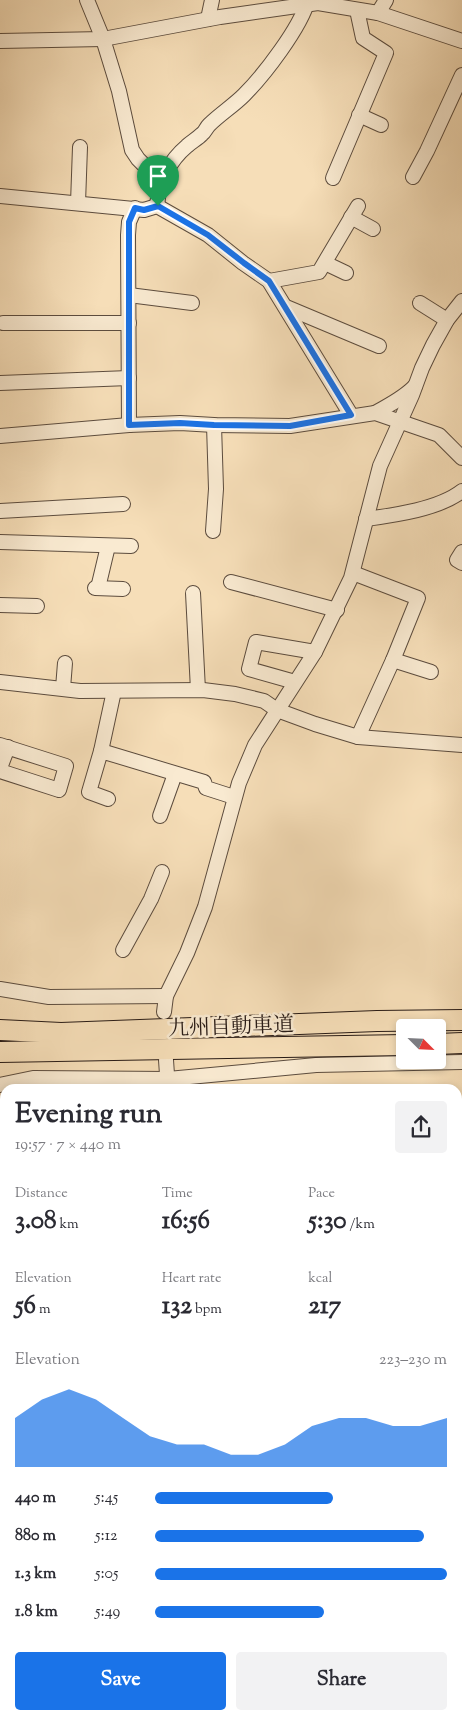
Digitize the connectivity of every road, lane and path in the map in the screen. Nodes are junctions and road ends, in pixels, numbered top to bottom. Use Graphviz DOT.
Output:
graph roads {
  1 [pos="87,0"];
  2 [pos="212,0"];
  3 [pos="386,0"];
  4 [pos="307,2"];
  5 [pos="357,10"];
  6 [pos="378,13"];
  7 [pos="208,19"];
  8 [pos="103,39"];
  9 [pos="462,40"];
  10 [pos="0,41"];
  11 [pos="462,76"];
  12 [pos="359,115"];
  13 [pos="381,125"];
  14 [pos="80,147"];
  15 [pos="413,177"];
  16 [pos="333,178"];
  17 [pos="161,182"];
  18 [pos="0,196"];
  19 [pos="78,203"];
  20 [pos="158,206"];
  21 [pos="135,208"];
  22 [pos="373,229"];
  23 [pos="325,263"];
  24 [pos="346,273"];
  25 [pos="269,281"];
  26 [pos="129,295"];
  27 [pos="462,301"];
  28 [pos="192,303"];
  29 [pos="420,303"];
  30 [pos="286,307"];
  31 [pos="447,320"];
  32 [pos="129,323"];
  33 [pos="3,324"];
  34 [pos="378,346"];
  35 [pos="129,378"];
  36 [pos="0,383"];
  37 [pos="417,383"];
  38 [pos="375,413"];
  39 [pos="351,415"];
  40 [pos="400,422"];
  41 [pos="129,425"];
  42 [pos="214,425"];
  43 [pos="0,436"];
  44 [pos="462,458"];
  45 [pos="462,491"];
  46 [pos="124,506"];
  47 [pos="0,511"];
  48 [pos="366,520"];
  49 [pos="213,531"];
  50 [pos="0,542"];
  51 [pos="108,546"];
  52 [pos="131,546"];
  53 [pos="462,552"];
  54 [pos="462,563"];
  55 [pos="352,573"];
  56 [pos="231,582"];
  57 [pos="123,589"];
  58 [pos="193,594"];
  59 [pos="0,605"];
  60 [pos="37,606"];
  61 [pos="336,610"];
  62 [pos="316,652"];
  63 [pos="393,660"];
  64 [pos="65,663"];
  65 [pos="431,672"];
  66 [pos="0,682"];
  67 [pos="295,682"];
  68 [pos="63,688"];
  69 [pos="198,690"];
  70 [pos="114,691"];
  71 [pos="277,710"];
  72 [pos="358,737"];
  73 [pos="462,745"];
  74 [pos="4,746"];
  75 [pos="101,750"];
  76 [pos="0,770"];
  77 [pos="175,774"];
  78 [pos="234,797"];
  79 [pos="108,799"];
  80 [pos="160,816"];
  81 [pos="162,872"];
  82 [pos="123,950"];
  83 [pos="0,989"];
  84 [pos="166,996"];
  85 [pos="164,1012"];
  86 [pos="462,1020"];
  87 [pos="0,1030"];
  88 [pos="396,1044"];
  89 [pos="446,1044"];
  90 [pos="462,1044"];
  91 [pos="0,1052"];
  92 [pos="166,1060"];
  93 [pos="462,1062"];
  94 [pos="67,1083"];
  95 [pos="5,1084"];
  96 [pos="168,1084"];
  1 -- 8 [label="street"];
  2 -- 7 [label="street"];
  3 -- 6 [label="street"];
  4 -- 5 [label="street"];
  4 -- 7 [label="street"];
  4 -- 17 [label="street"];
  5 -- 6 [label="street"];
  5 -- 12 [label="street"];
  6 -- 9 [label="street"];
  7 -- 8 [label="street"];
  8 -- 10 [label="street"];
  8 -- 17 [label="street"];
  11 -- 15 [label="street"];
  12 -- 13 [label="street"];
  12 -- 16 [label="street"];
  14 -- 19 [label="street"];
  17 -- 20 [label="street"];
  18 -- 19 [label="street"];
  19 -- 21 [label="street"];
  20 -- 21 [label="street"];
  20 -- 25 [label="street"];
  21 -- 26 [label="street"];
  22 -- 23 [label="street"];
  23 -- 24 [label="street"];
  23 -- 25 [label="street"];
  25 -- 30 [label="street"];
  26 -- 28 [label="street"];
  26 -- 32 [label="street"];
  27 -- 31 [label="street"];
  29 -- 31 [label="street"];
  30 -- 34 [label="street"];
  30 -- 39 [label="street"];
  31 -- 37 [label="street"];
  32 -- 33 [label="street"];
  32 -- 35 [label="street"];
  35 -- 36 [label="street"];
  35 -- 41 [label="street"];
  37 -- 38 [label="street"];
  37 -- 40 [label="street"];
  38 -- 39 [label="street"];
  38 -- 40 [label="street"];
  39 -- 42 [label="street"];
  40 -- 44 [label="street"];
  40 -- 48 [label="street"];
  41 -- 42 [label="street"];
  41 -- 43 [label="street"];
  42 -- 49 [label="street"];
  45 -- 48 [label="street"];
  46 -- 47 [label="street"];
  48 -- 55 [label="street"];
  50 -- 51 [label="street"];
  51 -- 52 [label="street"];
  51 -- 57 [label="street"];
  53 -- 54 [label="street"];
  55 -- 61 [label="street"];
  55 -- 63 [label="street"];
  56 -- 61 [label="street"];
  58 -- 69 [label="street"];
  59 -- 60 [label="street"];
  61 -- 62 [label="street"];
  62 -- 67 [label="street"];
  62 -- 67 [label="street"];
  63 -- 65 [label="street"];
  63 -- 72 [label="street"];
  64 -- 68 [label="street"];
  66 -- 68 [label="street"];
  67 -- 71 [label="street"];
  68 -- 70 [label="street"];
  69 -- 70 [label="street"];
  69 -- 71 [label="street"];
  70 -- 75 [label="street"];
  71 -- 72 [label="street"];
  71 -- 78 [label="street"];
  72 -- 73 [label="street"];
  74 -- 76 [label="street"];
  74 -- 76 [label="street"];
  75 -- 77 [label="street"];
  75 -- 79 [label="street"];
  77 -- 78 [label="street"];
  77 -- 80 [label="street"];
  78 -- 84 [label="street"];
  81 -- 82 [label="street"];
  83 -- 84 [label="street"];
  84 -- 85 [label="street"];
  86 -- 87 [label="highway, 九州自動車道"];
  88 -- 91 [label="highway, 九州自動車道"];
  89 -- 90 [label="highway"];
  92 -- 96 [label="street"];
  93 -- 96 [label="street"];
  94 -- 95 [label="street"];
  94 -- 96 [label="street"];
}
